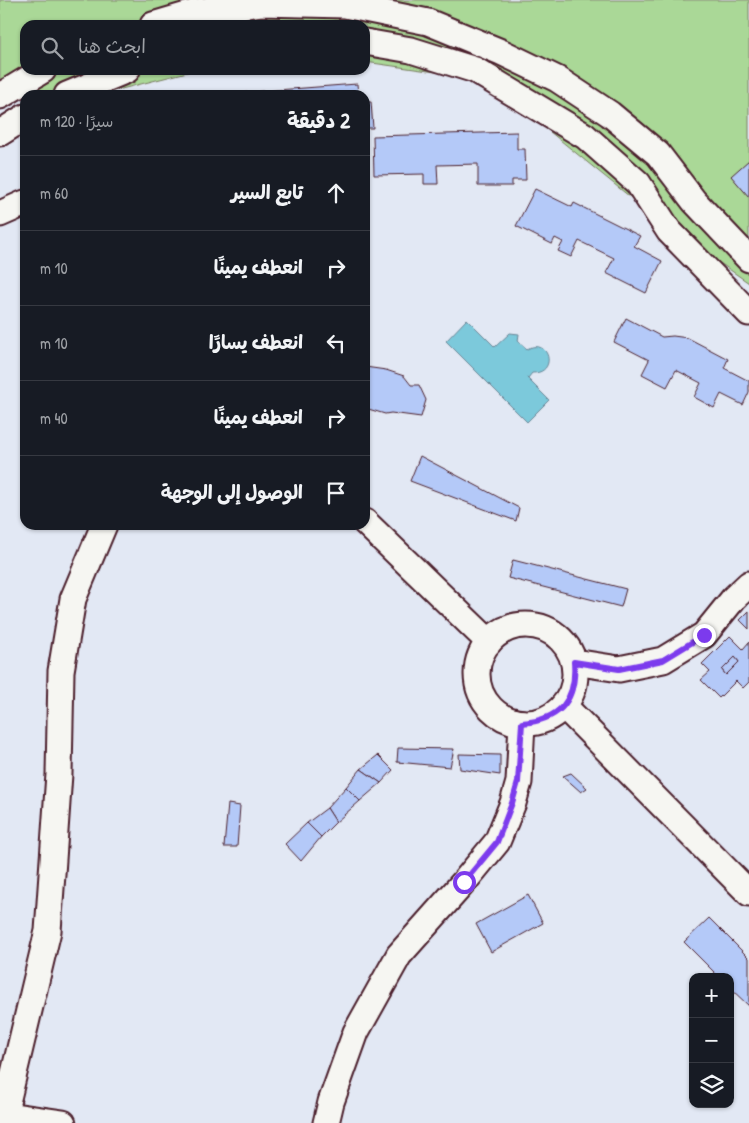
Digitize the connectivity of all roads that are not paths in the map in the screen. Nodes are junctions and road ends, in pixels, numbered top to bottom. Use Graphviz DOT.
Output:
graph roads {
  1 [pos="170,20"];
  2 [pos="370,43"];
  3 [pos="35,75"];
  4 [pos="115,75"];
  5 [pos="80,90"];
  6 [pos="0,96"];
  7 [pos="20,120"];
  8 [pos="0,133"];
  9 [pos="20,205"];
  10 [pos="0,214"];
  11 [pos="749,259"];
  12 [pos="749,314"];
  13 [pos="370,527"];
  14 [pos="102,530"];
  15 [pos="749,584"];
  16 [pos="488,642"];
  17 [pos="574,662"];
  18 [pos="564,706"];
  19 [pos="522,723"];
  20 [pos="749,893"];
  21 [pos="2,1114"];
  22 [pos="63,1123"];
  23 [pos="326,1123"];
  1 -- 11 [label="street"];
  2 -- 12 [label="street"];
  3 -- 6 [label="street"];
  4 -- 5 [label="street"];
  7 -- 8 [label="street"];
  9 -- 10 [label="street"];
  13 -- 16 [label="street"];
  14 -- 21 [label="street"];
  15 -- 17 [label="street"];
  16 -- 17 [label="street"];
  16 -- 19 [label="street"];
  17 -- 18 [label="street"];
  18 -- 19 [label="street"];
  18 -- 20 [label="street"];
  19 -- 23 [label="street"];
  21 -- 22 [label="street"];
}
